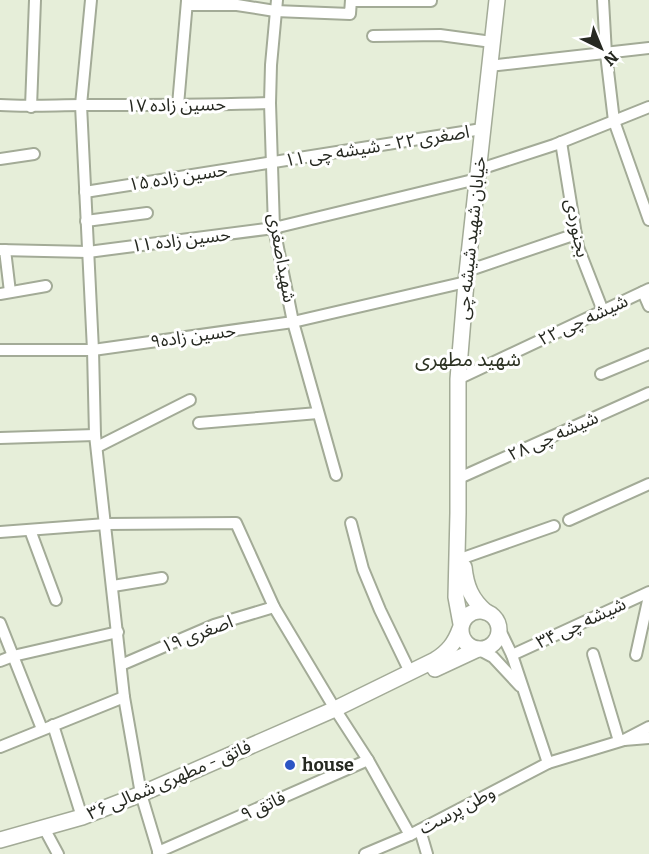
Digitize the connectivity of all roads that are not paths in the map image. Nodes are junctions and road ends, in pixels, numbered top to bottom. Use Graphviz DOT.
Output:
graph roads {
  1 [pos="35,0"];
  2 [pos="92,0"];
  3 [pos="351,0"];
  4 [pos="497,0"];
  5 [pos="603,0"];
  6 [pos="431,1"];
  7 [pos="187,3"];
  8 [pos="276,5"];
  9 [pos="374,36"];
  10 [pos="492,42"];
  11 [pos="649,48"];
  12 [pos="606,54"];
  13 [pos="489,66"];
  14 [pos="270,103"];
  15 [pos="0,105"];
  16 [pos="81,105"];
  17 [pos="178,105"];
  18 [pos="31,107"];
  19 [pos="649,107"];
  20 [pos="614,121"];
  21 [pos="482,129"];
  22 [pos="561,142"];
  23 [pos="34,154"];
  24 [pos="0,159"];
  25 [pos="271,162"];
  26 [pos="477,174"];
  27 [pos="85,192"];
  28 [pos="147,213"];
  29 [pos="649,220"];
  30 [pos="86,221"];
  31 [pos="274,228"];
  32 [pos="576,234"];
  33 [pos="2,250"];
  34 [pos="88,252"];
  35 [pos="466,276"];
  36 [pos="46,286"];
  37 [pos="646,290"];
  38 [pos="5,293"];
  39 [pos="649,306"];
  40 [pos="603,311"];
  41 [pos="293,322"];
  42 [pos="0,350"];
  43 [pos="93,350"];
  44 [pos="649,354"];
  45 [pos="601,374"];
  46 [pos="458,379"];
  47 [pos="649,393"];
  48 [pos="190,400"];
  49 [pos="318,413"];
  50 [pos="199,423"];
  51 [pos="95,435"];
  52 [pos="0,438"];
  53 [pos="97,447"];
  54 [pos="336,475"];
  55 [pos="457,479"];
  56 [pos="649,484"];
  57 [pos="458,513"];
  58 [pos="569,520"];
  59 [pos="351,523"];
  60 [pos="106,524"];
  61 [pos="554,526"];
  62 [pos="30,530"];
  63 [pos="0,532"];
  64 [pos="463,558"];
  65 [pos="162,578"];
  66 [pos="113,586"];
  67 [pos="649,594"];
  68 [pos="56,600"];
  69 [pos="274,607"];
  70 [pos="486,612"];
  71 [pos="0,623"];
  72 [pos="498,626"];
  73 [pos="461,627"];
  74 [pos="118,632"];
  75 [pos="478,649"];
  76 [pos="594,654"];
  77 [pos="512,655"];
  78 [pos="636,655"];
  79 [pos="13,657"];
  80 [pos="0,661"];
  81 [pos="121,665"];
  82 [pos="410,672"];
  83 [pos="524,691"];
  84 [pos="124,698"];
  85 [pos="334,709"];
  86 [pos="48,727"];
  87 [pos="649,727"];
  88 [pos="649,738"];
  89 [pos="621,741"];
  90 [pos="0,747"];
  91 [pos="368,760"];
  92 [pos="548,763"];
  93 [pos="141,794"];
  94 [pos="82,817"];
  95 [pos="44,828"];
  96 [pos="415,832"];
  97 [pos="0,840"];
  98 [pos="159,853"];
  99 [pos="58,854"];
  100 [pos="365,854"];
  101 [pos="427,854"];
  1 -- 18 [label="street"];
  2 -- 16 [label="street, فاتق ۹"];
  3 -- 6 [label="street"];
  3 -- 8 [label="street"];
  4 -- 10 [label="street, خیابان شهید شیشه چی"];
  5 -- 12 [label="street"];
  7 -- 8 [label="street"];
  7 -- 17 [label="street"];
  8 -- 14 [label="street, شهیداصغری"];
  9 -- 10 [label="street"];
  10 -- 13 [label="street, خیابان شهید شیشه چی"];
  11 -- 12 [label="street"];
  12 -- 13 [label="street"];
  12 -- 20 [label="street"];
  13 -- 21 [label="street, خیابان شهید شیشه چی"];
  14 -- 17 [label="street, حسین زاده ۱۷"];
  14 -- 25 [label="street, شهیداصغری"];
  15 -- 18 [label="street, حسین زاده ۱۷"];
  16 -- 17 [label="street, حسین زاده ۱۷"];
  16 -- 18 [label="street, حسین زاده ۱۷"];
  16 -- 27 [label="street, فاتق ۹"];
  19 -- 20 [label="street, حسین زاده ۱۱"];
  20 -- 22 [label="street, حسین زاده ۱۱"];
  20 -- 29 [label="street"];
  21 -- 25 [label="street, اصغری ۲۲ - شیشه چی ۱۱"];
  21 -- 26 [label="street, خیابان شهید شیشه چی"];
  22 -- 26 [label="street, حسین زاده ۱۱"];
  22 -- 32 [label="street, بجنوردی"];
  23 -- 24 [label="street"];
  25 -- 27 [label="street, حسین زاده ۱۵"];
  25 -- 31 [label="street, شهیداصغری"];
  26 -- 31 [label="street, حسین زاده ۱۱"];
  26 -- 35 [label="street, خیابان شهید شیشه چی"];
  27 -- 30 [label="street, فاتق ۹"];
  28 -- 30 [label="street"];
  30 -- 34 [label="street, فاتق ۹"];
  31 -- 34 [label="street, حسین زاده ۱۱"];
  31 -- 41 [label="street, شهیداصغری"];
  32 -- 35 [label="street, حسین زاده۹"];
  32 -- 40 [label="street, بجنوردی"];
  33 -- 34 [label="street, حسین زاده ۱۱"];
  33 -- 38 [label="street"];
  34 -- 43 [label="street, فاتق ۹"];
  35 -- 41 [label="street, حسین زاده۹"];
  35 -- 46 [label="street, خیابان شهید شیشه چی"];
  36 -- 38 [label="street"];
  37 -- 39 [label="street"];
  37 -- 40 [label="street, شیشه چی ۲۲"];
  40 -- 46 [label="street, شیشه چی ۲۲"];
  41 -- 43 [label="street, حسین زاده۹"];
  41 -- 49 [label="street, شهیداصغری"];
  42 -- 43 [label="street, حسین زاده۹"];
  43 -- 51 [label="street, فاتق ۹"];
  44 -- 45 [label="street"];
  46 -- 55 [label="street, خیابان شهید شیشه چی"];
  47 -- 55 [label="street, شیشه چی ۲۸"];
  48 -- 53 [label="street"];
  49 -- 50 [label="street"];
  49 -- 54 [label="street, شهیداصغری"];
  51 -- 52 [label="street"];
  51 -- 53 [label="street, فاتق ۹"];
  53 -- 60 [label="street, فاتق ۹"];
  55 -- 57 [label="street, خیابان شهید شیشه چی"];
  56 -- 58 [label="street"];
  57 -- 64 [label="street, خیابان شهید شیشه چی"];
  57 -- 73 [label="street, خیابان شهید شیشه چی"];
  59 -- 82 [label="street"];
  60 -- 62 [label="street"];
  60 -- 66 [label="street, فاتق ۹"];
  60 -- 69 [label="street"];
  61 -- 64 [label="street"];
  62 -- 63 [label="street"];
  62 -- 68 [label="street"];
  64 -- 70 [label="street, خیابان شهید شیشه چی"];
  65 -- 66 [label="street"];
  66 -- 74 [label="street, فاتق ۹"];
  67 -- 77 [label="street, شیشه چی ۳۴"];
  67 -- 78 [label="street"];
  69 -- 81 [label="street, اصغری ۱۹"];
  69 -- 85 [label="street"];
  70 -- 72 [label="street"];
  70 -- 73 [label="street"];
  71 -- 79 [label="street"];
  72 -- 75 [label="street"];
  72 -- 77 [label="street"];
  73 -- 75 [label="street"];
  73 -- 82 [label="street"];
  74 -- 79 [label="street"];
  74 -- 81 [label="street, فاتق ۹"];
  75 -- 83 [label="street"];
  75 -- 85 [label="street"];
  76 -- 89 [label="street"];
  77 -- 83 [label="street"];
  79 -- 80 [label="street"];
  79 -- 86 [label="street"];
  81 -- 84 [label="street, فاتق ۹"];
  82 -- 85 [label="street"];
  83 -- 92 [label="street"];
  84 -- 86 [label="street"];
  84 -- 93 [label="street, فاتق ۹"];
  85 -- 91 [label="street"];
  85 -- 93 [label="street, فاتق - مطهری شمالی ۳۶"];
  86 -- 90 [label="street"];
  86 -- 94 [label="street"];
  87 -- 89 [label="street"];
  88 -- 89 [label="street"];
  89 -- 92 [label="street, وطن پرست"];
  91 -- 96 [label="street"];
  91 -- 98 [label="street, فاتق ۹"];
  92 -- 96 [label="street, وطن پرست"];
  93 -- 94 [label="street, فاتق - مطهری شمالی ۳۶"];
  93 -- 98 [label="street, فاتق ۹"];
  94 -- 95 [label="street, فاتق - مطهری شمالی ۳۶"];
  95 -- 97 [label="street, فاتق - مطهری شمالی ۳۶"];
  95 -- 99 [label="street"];
  96 -- 100 [label="street, وطن پرست"];
  96 -- 101 [label="street"];
}
